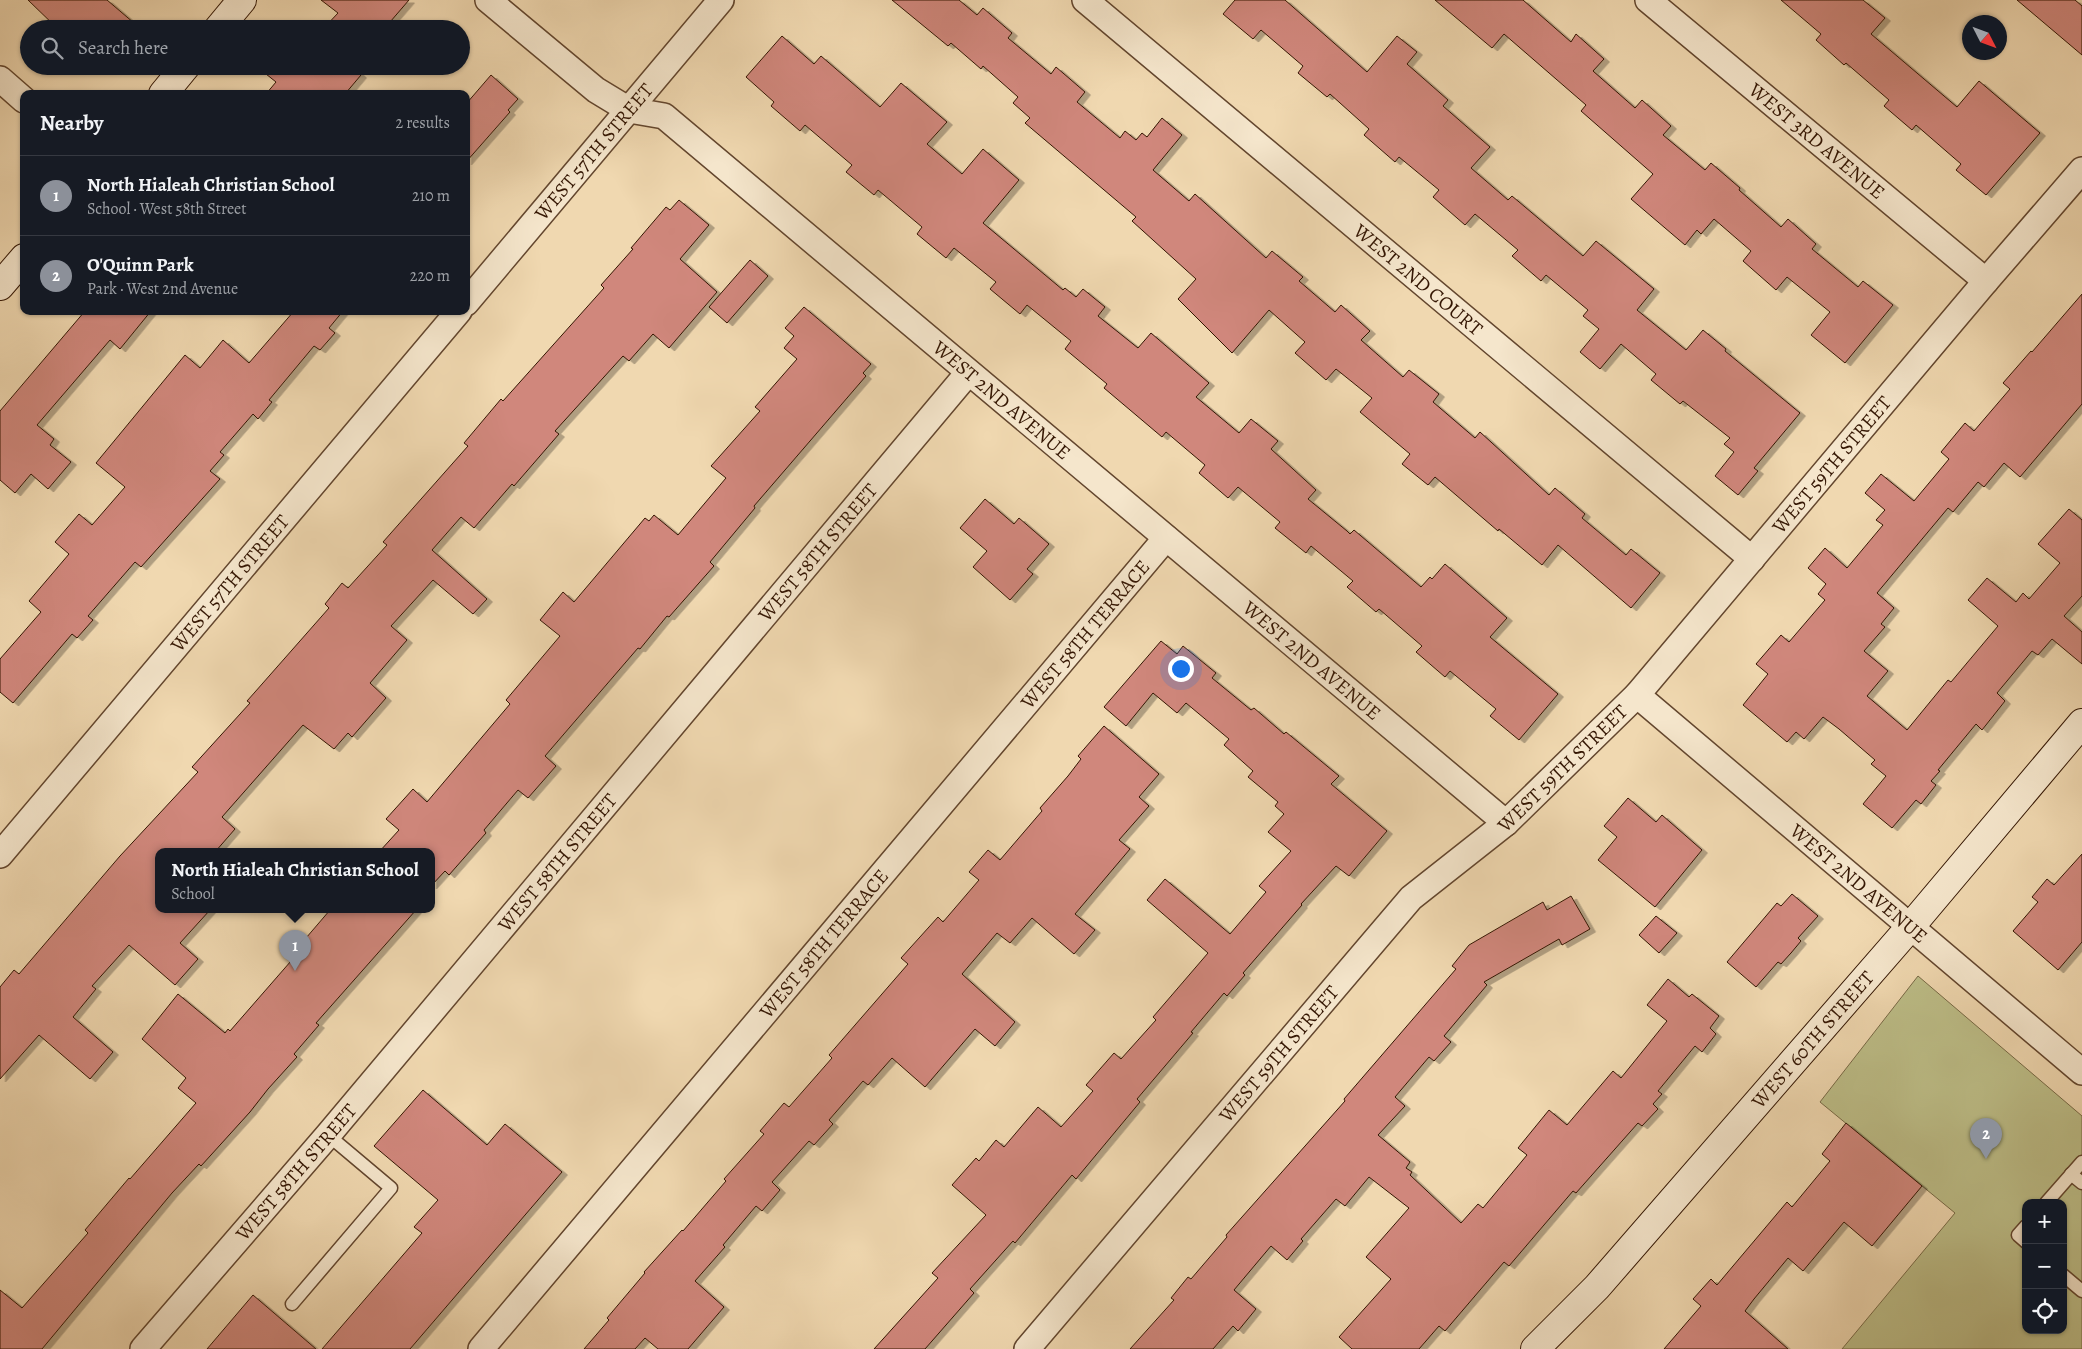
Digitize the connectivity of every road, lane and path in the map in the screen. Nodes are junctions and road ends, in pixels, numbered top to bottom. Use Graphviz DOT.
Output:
graph roads {
  1 [pos="242,0"];
  2 [pos="488,0"];
  3 [pos="721,0"];
  4 [pos="1085,0"];
  5 [pos="1648,0"];
  6 [pos="225,20"];
  7 [pos="178,75"];
  8 [pos="0,79"];
  9 [pos="165,90"];
  10 [pos="20,96"];
  11 [pos="629,110"];
  12 [pos="2082,170"];
  13 [pos="20,263"];
  14 [pos="1986,281"];
  15 [pos="0,286"];
  16 [pos="470,298"];
  17 [pos="456,315"];
  18 [pos="968,373"];
  19 [pos="1166,538"];
  20 [pos="1752,559"];
  21 [pos="1637,695"];
  22 [pos="2082,723"];
  23 [pos="1506,823"];
  24 [pos="0,855"];
  25 [pos="1911,926"];
  26 [pos="2082,1072"];
  27 [pos="328,1134"];
  28 [pos="2082,1162"];
  29 [pos="2071,1174"];
  30 [pos="2082,1183"];
  31 [pos="2049,1199"];
  32 [pos="2067,1278"];
  33 [pos="2082,1291"];
  34 [pos="292,1304"];
  35 [pos="143,1349"];
  36 [pos="481,1349"];
  37 [pos="1027,1349"];
  38 [pos="1535,1349"];
  1 -- 6 [label="street"];
  2 -- 11 [label="street, WEST 2ND AVENUE"];
  3 -- 11 [label="street, WEST 57TH STREET"];
  4 -- 20 [label="street, WEST 2ND COURT"];
  5 -- 14 [label="street, WEST 3RD AVENUE"];
  7 -- 9 [label="street"];
  8 -- 10 [label="street"];
  11 -- 16 [label="street, WEST 57TH STREET"];
  11 -- 18 [label="street, WEST 2ND AVENUE"];
  12 -- 14 [label="street, WEST 59TH STREET"];
  13 -- 15 [label="street"];
  14 -- 20 [label="street, WEST 59TH STREET"];
  17 -- 24 [label="street, WEST 57TH STREET"];
  18 -- 19 [label="street, WEST 2ND AVENUE"];
  18 -- 27 [label="street, WEST 58TH STREET"];
  19 -- 23 [label="street, WEST 2ND AVENUE"];
  19 -- 36 [label="street, WEST 58TH TERRACE"];
  20 -- 21 [label="street, WEST 59TH STREET"];
  21 -- 23 [label="street, WEST 59TH STREET"];
  21 -- 25 [label="street, WEST 2ND AVENUE"];
  22 -- 25 [label="street, WEST 60TH STREET"];
  23 -- 37 [label="street, WEST 59TH STREET"];
  25 -- 26 [label="street, WEST 2ND AVENUE"];
  25 -- 38 [label="street, WEST 60TH STREET"];
  27 -- 34 [label="lane"];
  27 -- 35 [label="street, WEST 58TH STREET"];
  28 -- 29 [label="lane"];
  29 -- 30 [label="lane"];
  29 -- 31 [label="lane"];
  32 -- 33 [label="lane"];
}
